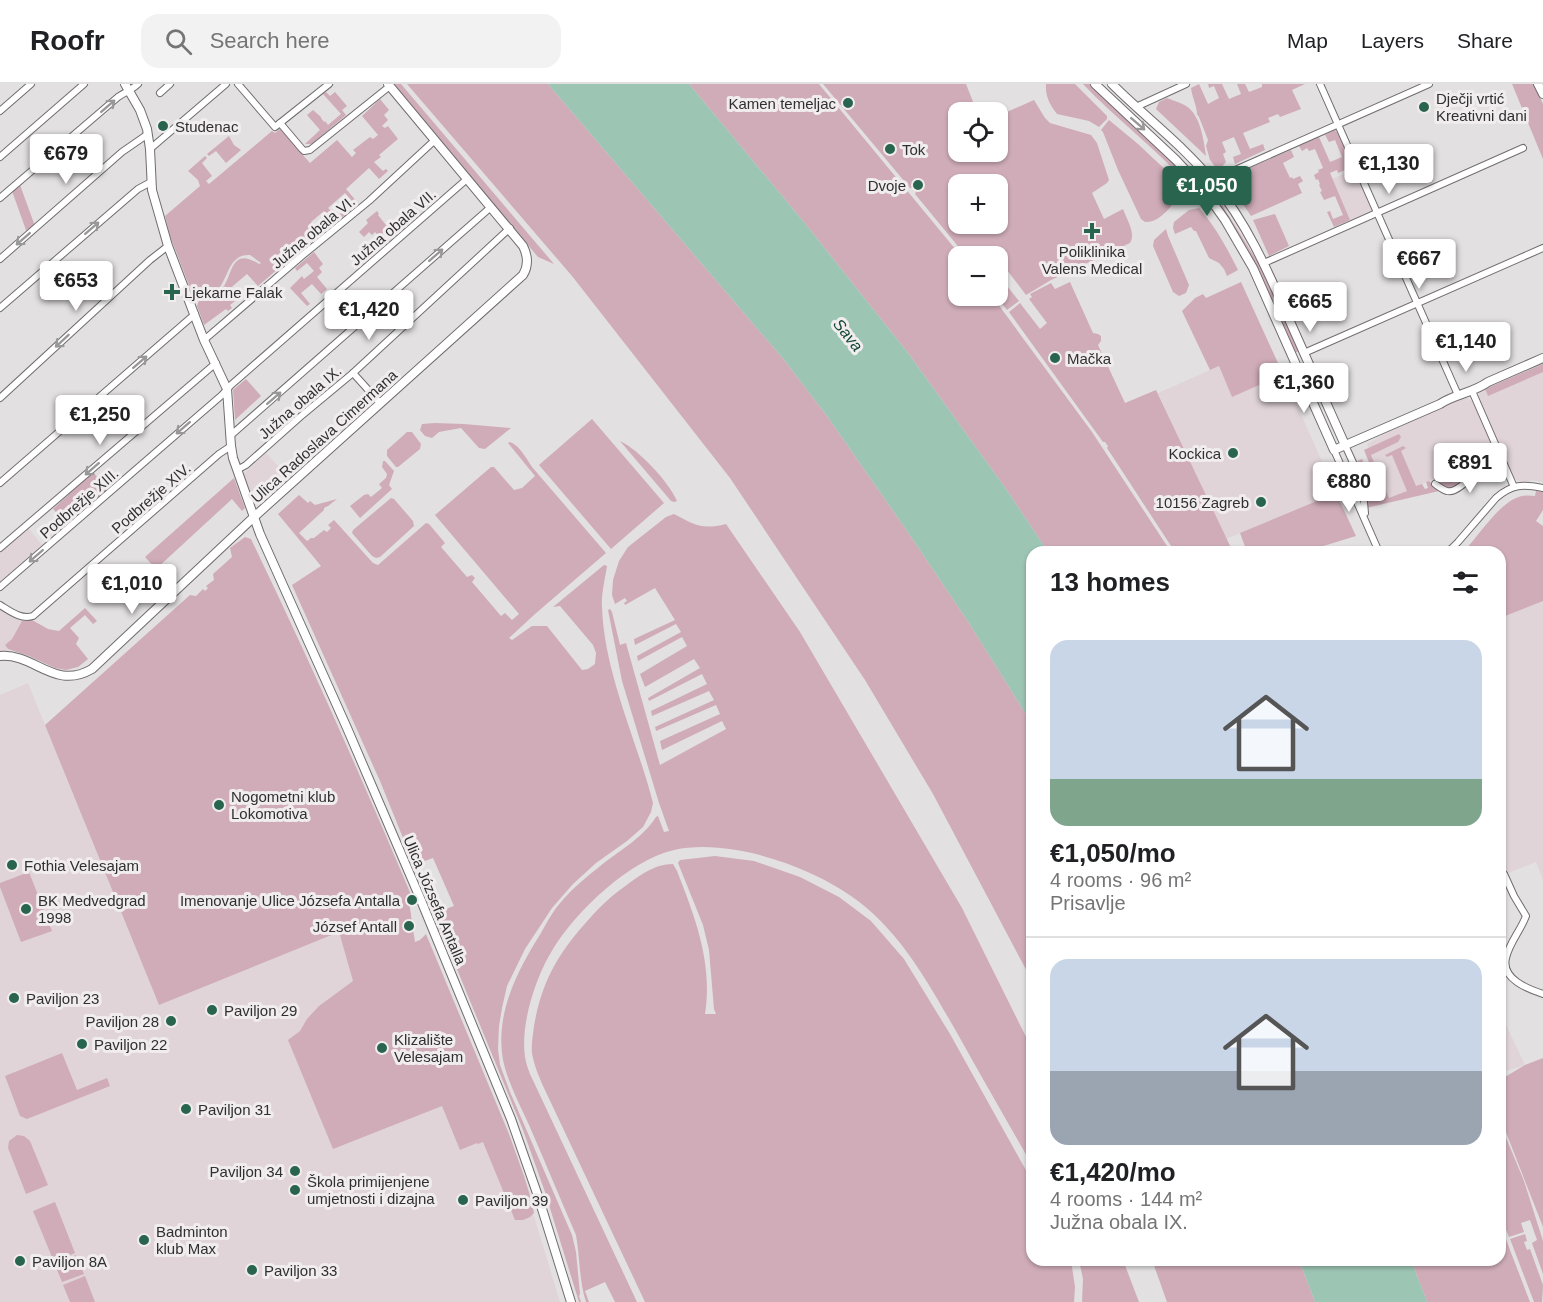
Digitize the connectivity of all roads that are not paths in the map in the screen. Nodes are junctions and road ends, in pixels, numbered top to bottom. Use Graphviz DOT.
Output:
graph roads {
  1 [pos="31,84"];
  2 [pos="84,84"];
  3 [pos="138,84"];
  4 [pos="170,84"];
  5 [pos="226,84"];
  6 [pos="238,84"];
  7 [pos="328,84"];
  8 [pos="1095,84"];
  9 [pos="1112,84"];
  10 [pos="1186,84"];
  11 [pos="1320,84"];
  12 [pos="1429,84"];
  13 [pos="1538,84"];
  14 [pos="389,85"];
  15 [pos="127,87"];
  16 [pos="160,93"];
  17 [pos="1543,94"];
  18 [pos="1136,107"];
  19 [pos="0,111"];
  20 [pos="1338,124"];
  21 [pos="278,125"];
  22 [pos="148,134"];
  23 [pos="435,140"];
  24 [pos="1523,148"];
  25 [pos="150,149"];
  26 [pos="0,157"];
  27 [pos="467,178"];
  28 [pos="151,182"];
  29 [pos="1213,182"];
  30 [pos="1203,189"];
  31 [pos="0,198"];
  32 [pos="491,207"];
  33 [pos="1377,213"];
  34 [pos="510,228"];
  35 [pos="168,246"];
  36 [pos="1543,248"];
  37 [pos="0,259"];
  38 [pos="1264,263"];
  39 [pos="1417,303"];
  40 [pos="0,308"];
  41 [pos="195,314"];
  42 [pos="204,339"];
  43 [pos="1304,353"];
  44 [pos="1543,358"];
  45 [pos="216,363"];
  46 [pos="352,373"];
  47 [pos="1488,382"];
  48 [pos="227,389"];
  49 [pos="1472,391"];
  50 [pos="1458,395"];
  51 [pos="0,398"];
  52 [pos="381,403"];
  53 [pos="230,441"];
  54 [pos="1346,445"];
  55 [pos="1334,450"];
  56 [pos="1499,451"];
  57 [pos="237,470"];
  58 [pos="0,483"];
  59 [pos="1435,484"];
  60 [pos="1514,487"];
  61 [pos="1543,488"];
  62 [pos="254,517"];
  63 [pos="1367,525"];
  64 [pos="1376,546"];
  65 [pos="1454,546"];
  66 [pos="0,548"];
  67 [pos="0,586"];
  68 [pos="0,605"];
  69 [pos="0,656"];
  70 [pos="1506,878"];
  71 [pos="1506,958"];
  72 [pos="1506,969"];
  73 [pos="1543,994"];
  74 [pos="571,1302"];
  1 -- 19 [label="street"];
  2 -- 26 [label="street"];
  3 -- 15 [label="street"];
  4 -- 16 [label="street"];
  5 -- 25 [label="street"];
  6 -- 21 [label="street"];
  7 -- 21 [label="street"];
  8 -- 30 [label="street, one-way"];
  9 -- 18 [label="street"];
  10 -- 18 [label="street"];
  11 -- 20 [label="street"];
  12 -- 20 [label="street"];
  13 -- 17 [label="street"];
  14 -- 21 [label="street"];
  14 -- 23 [label="street, Ulica Radoslava Cimermana"];
  15 -- 22 [label="street, Ulica Józsefa Antalla"];
  31 -- 15 [label="street, one-way"];
  18 -- 29 [label="street"];
  20 -- 29 [label="street"];
  20 -- 33 [label="street"];
  22 -- 25 [label="street, Ulica Józsefa Antalla"];
  22 -- 37 [label="street, one-way"];
  23 -- 27 [label="street, Ulica Radoslava Cimermana"];
  23 -- 42 [label="street, Južna obala VI."];
  24 -- 33 [label="street"];
  25 -- 28 [label="street, Ulica Józsefa Antalla"];
  27 -- 32 [label="street, Ulica Radoslava Cimermana"];
  27 -- 48 [label="street, Južna obala VII."];
  28 -- 35 [label="street, Ulica Józsefa Antalla"];
  40 -- 28 [label="street, one-way"];
  29 -- 30 [label="street"];
  29 -- 38 [label="street"];
  30 -- 55 [label="street"];
  32 -- 34 [label="street, Ulica Radoslava Cimermana"];
  53 -- 32 [label="street, one-way"];
  33 -- 38 [label="street"];
  33 -- 39 [label="street"];
  34 -- 46 [label="street, Južna obala IX."];
  34 -- 52 [label="street, Ulica Radoslava Cimermana"];
  35 -- 41 [label="street, Ulica Józsefa Antalla"];
  35 -- 51 [label="street, one-way"];
  36 -- 39 [label="street"];
  38 -- 43 [label="street"];
  39 -- 43 [label="street"];
  39 -- 50 [label="street"];
  41 -- 42 [label="street, Ulica Józsefa Antalla"];
  58 -- 41 [label="street, one-way"];
  42 -- 45 [label="street, Ulica Józsefa Antalla"];
  43 -- 54 [label="street"];
  44 -- 47 [label="street"];
  45 -- 48 [label="street, Ulica Józsefa Antalla"];
  45 -- 66 [label="street, one-way"];
  46 -- 52 [label="street"];
  46 -- 57 [label="street, Južna obala IX."];
  47 -- 49 [label="street"];
  47 -- 50 [label="street"];
  48 -- 53 [label="street, Ulica Józsefa Antalla"];
  48 -- 67 [label="street, Podbrežje XIII., one-way"];
  49 -- 50 [label="street"];
  49 -- 56 [label="street"];
  50 -- 54 [label="street"];
  52 -- 62 [label="street, Ulica Radoslava Cimermana"];
  53 -- 57 [label="street, Ulica Józsefa Antalla"];
  53 -- 68 [label="street, Podbrežje XIV."];
  54 -- 55 [label="street"];
  54 -- 63 [label="street"];
  55 -- 63 [label="street"];
  56 -- 59 [label="street"];
  56 -- 60 [label="street"];
  57 -- 62 [label="street, Ulica Józsefa Antalla"];
  60 -- 61 [label="street"];
  60 -- 65 [label="street"];
  62 -- 69 [label="street, Ulica Radoslava Cimermana"];
  62 -- 74 [label="street, Ulica Józsefa Antalla"];
  63 -- 64 [label="street"];
  70 -- 71 [label="street"];
  72 -- 73 [label="street"];
}
